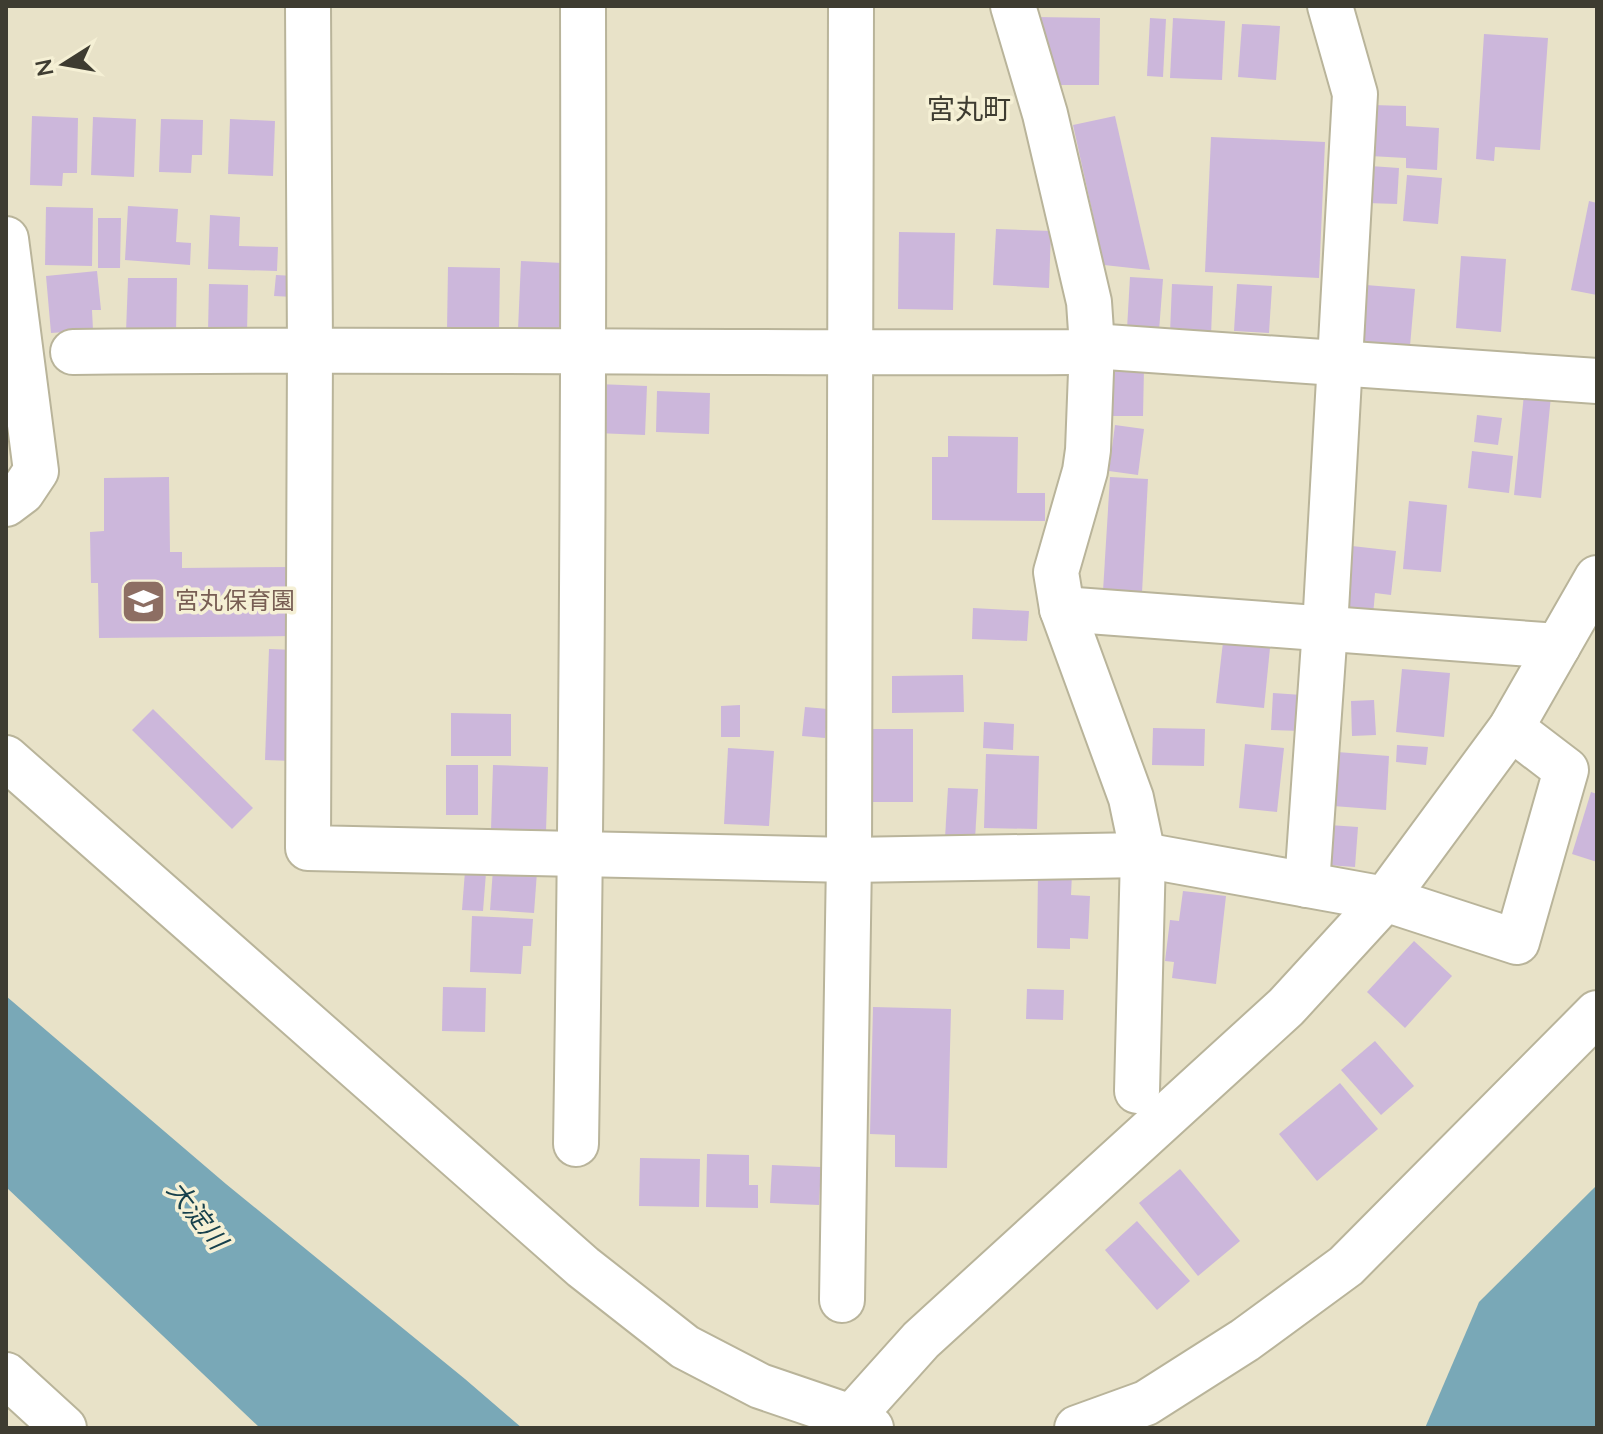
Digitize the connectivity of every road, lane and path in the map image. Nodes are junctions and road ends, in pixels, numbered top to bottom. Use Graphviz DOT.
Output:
graph roads {
  1 [pos="308,6"];
  2 [pos="583,6"];
  3 [pos="851,6"];
  4 [pos="1013,6"];
  5 [pos="1330,6"];
  6 [pos="6,239"];
  7 [pos="1092,346"];
  8 [pos="310,349"];
  9 [pos="584,350"];
  10 [pos="73,352"];
  11 [pos="849,354"];
  12 [pos="1341,363"];
  13 [pos="1597,381"];
  14 [pos="6,504"];
  15 [pos="1597,578"];
  16 [pos="1062,609"];
  17 [pos="1325,628"];
  18 [pos="1558,646"];
  19 [pos="1511,728"];
  20 [pos="6,758"];
  21 [pos="581,855"];
  22 [pos="1143,855"];
  23 [pos="849,860"];
  24 [pos="1307,885"];
  25 [pos="1385,899"];
  26 [pos="1597,1013"];
  27 [pos="1137,1091"];
  28 [pos="576,1144"];
  29 [pos="842,1300"];
  30 [pos="6,1375"];
  31 [pos="855,1424"];
  32 [pos="64,1428"];
  33 [pos="1077,1428"];
  1 -- 8 [label="street"];
  2 -- 9 [label="street"];
  3 -- 11 [label="street"];
  4 -- 7 [label="street"];
  5 -- 12 [label="street"];
  6 -- 14 [label="street"];
  7 -- 11 [label="street"];
  7 -- 12 [label="street"];
  7 -- 16 [label="street"];
  8 -- 9 [label="street"];
  8 -- 10 [label="street"];
  8 -- 21 [label="street"];
  9 -- 11 [label="street"];
  9 -- 21 [label="street"];
  11 -- 23 [label="street"];
  12 -- 13 [label="street"];
  12 -- 17 [label="street"];
  15 -- 18 [label="street"];
  16 -- 17 [label="street"];
  16 -- 22 [label="street"];
  17 -- 18 [label="street"];
  17 -- 24 [label="street"];
  18 -- 19 [label="street"];
  19 -- 25 [label="street"];
  19 -- 25 [label="street"];
  20 -- 31 [label="street"];
  21 -- 23 [label="street"];
  21 -- 28 [label="street"];
  22 -- 23 [label="street"];
  22 -- 24 [label="street"];
  22 -- 27 [label="street"];
  23 -- 29 [label="street"];
  24 -- 25 [label="street"];
  25 -- 31 [label="street"];
  26 -- 33 [label="street"];
  30 -- 32 [label="street"];
}
